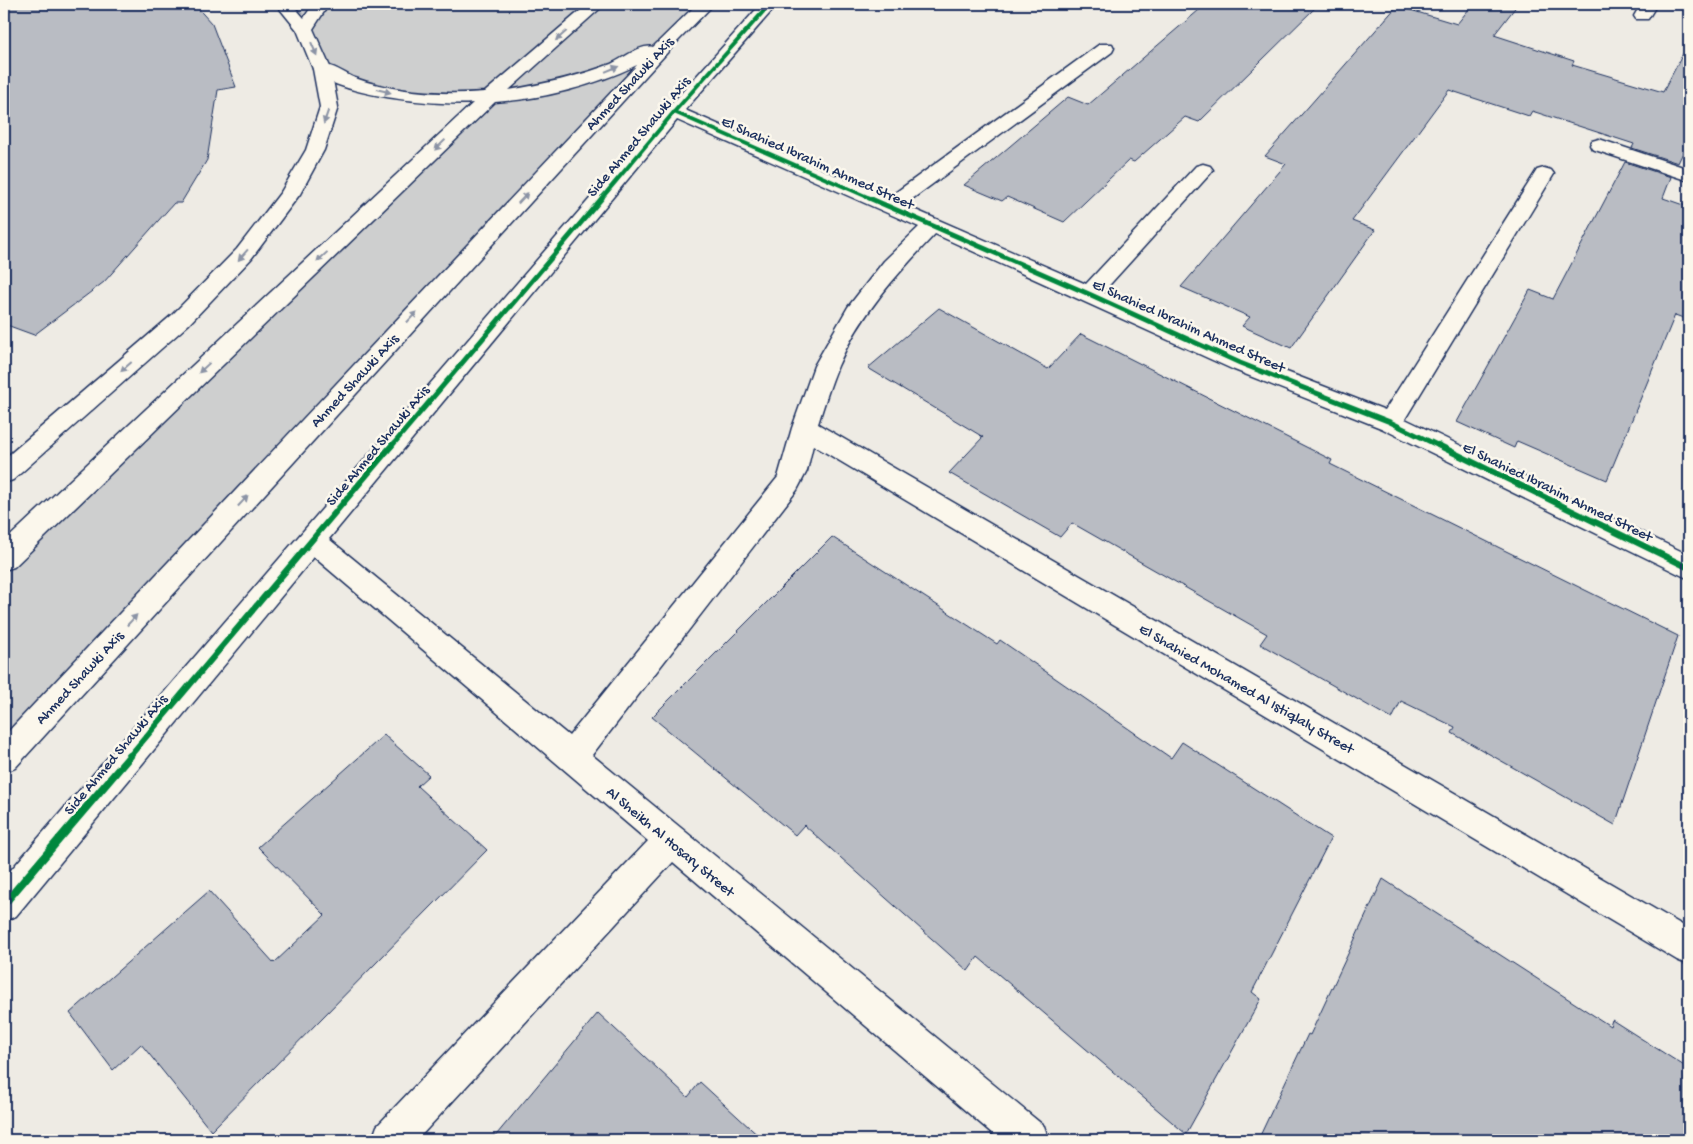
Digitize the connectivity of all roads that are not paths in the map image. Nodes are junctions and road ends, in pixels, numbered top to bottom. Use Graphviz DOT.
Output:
graph roads {
  1 [pos="284,4"];
  2 [pos="321,4"];
  3 [pos="597,4"];
  4 [pos="704,4"];
  5 [pos="770,4"];
  6 [pos="305,29"];
  7 [pos="669,40"];
  8 [pos="1106,48"];
  9 [pos="322,69"];
  10 [pos="490,97"];
  11 [pos="674,112"];
  12 [pos="1599,145"];
  13 [pos="1203,170"];
  14 [pos="1544,174"];
  15 [pos="1689,175"];
  16 [pos="890,206"];
  17 [pos="932,226"];
  18 [pos="1089,294"];
  19 [pos="1390,422"];
  20 [pos="804,428"];
  21 [pos="4,473"];
  22 [pos="313,541"];
  23 [pos="4,559"];
  24 [pos="1688,564"];
  25 [pos="572,757"];
  26 [pos="4,758"];
  27 [pos="671,840"];
  28 [pos="4,904"];
  29 [pos="1689,948"];
  30 [pos="1023,1138"];
  31 [pos="392,1140"];
  1 -- 6 [label="street"];
  2 -- 6 [label="street"];
  3 -- 10 [label="street, one-way"];
  4 -- 7 [label="street, Ahmed Shawki Axis"];
  5 -- 11 [label="street, Side Ahmed Shawki Axis"];
  6 -- 9 [label="street, one-way"];
  10 -- 7 [label="street, one-way"];
  26 -- 7 [label="street, Ahmed Shawki Axis, one-way"];
  8 -- 16 [label="street"];
  9 -- 10 [label="street, one-way"];
  9 -- 21 [label="street, one-way"];
  10 -- 23 [label="street, one-way"];
  11 -- 16 [label="street, El Shahied Ibrahim Ahmed Street"];
  11 -- 22 [label="street, Side Ahmed Shawki Axis"];
  12 -- 15 [label="street"];
  13 -- 18 [label="street"];
  14 -- 19 [label="street"];
  16 -- 17 [label="street, El Shahied Ibrahim Ahmed Street"];
  17 -- 18 [label="street, El Shahied Ibrahim Ahmed Street"];
  17 -- 20 [label="street"];
  18 -- 19 [label="street, El Shahied Ibrahim Ahmed Street"];
  19 -- 24 [label="street, El Shahied Ibrahim Ahmed Street"];
  20 -- 25 [label="street"];
  20 -- 29 [label="street, El Shahied Mohamed Al Istiqlaly Street"];
  22 -- 25 [label="street, Al Sheikh Al Hosary Street"];
  22 -- 28 [label="street, Side Ahmed Shawki Axis"];
  25 -- 27 [label="street, Al Sheikh Al Hosary Street"];
  27 -- 30 [label="street, Al Sheikh Al Hosary Street"];
  27 -- 31 [label="street"];
}
